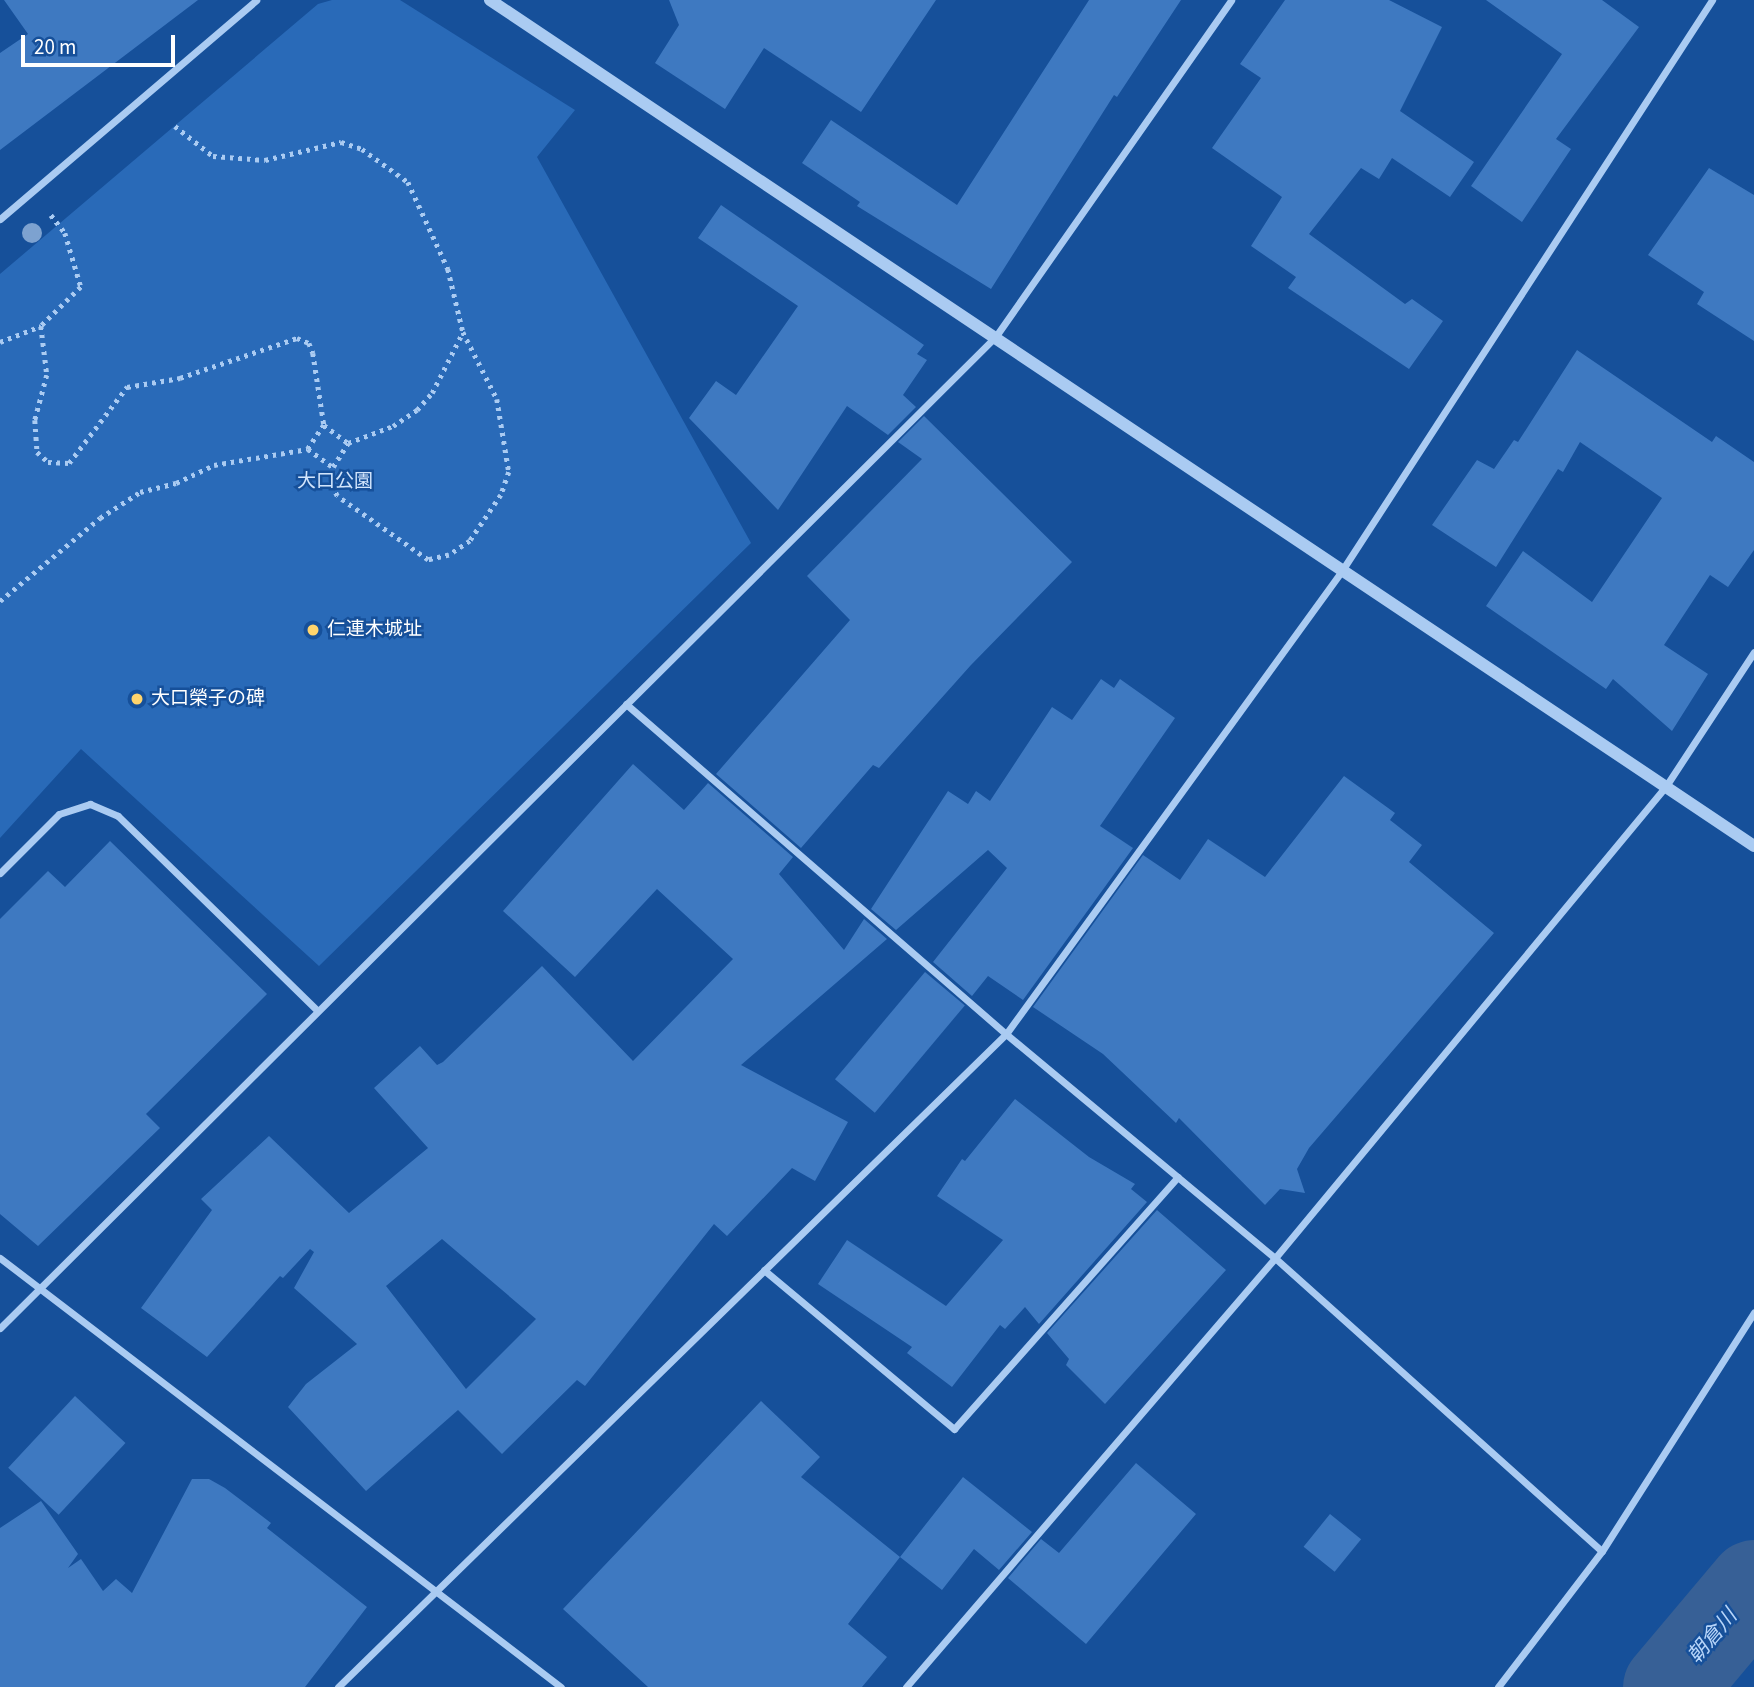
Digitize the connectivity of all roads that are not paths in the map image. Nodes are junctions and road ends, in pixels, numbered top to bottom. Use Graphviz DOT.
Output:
graph roads {
  1 [pos="256,0"];
  2 [pos="490,0"];
  3 [pos="1231,0"];
  4 [pos="1712,0"];
  5 [pos="0,219"];
  6 [pos="996,336"];
  7 [pos="1341,572"];
  8 [pos="1754,652"];
  9 [pos="626,704"];
  10 [pos="1666,786"];
  11 [pos="1754,846"];
  12 [pos="0,873"];
  13 [pos="316,1009"];
  14 [pos="1006,1034"];
  15 [pos="1178,1177"];
  16 [pos="0,1258"];
  17 [pos="1275,1258"];
  18 [pos="764,1270"];
  19 [pos="42,1287"];
  20 [pos="1754,1312"];
  21 [pos="0,1328"];
  22 [pos="1602,1551"];
  23 [pos="437,1588"];
  24 [pos="338,1687"];
  25 [pos="561,1687"];
  26 [pos="906,1687"];
  27 [pos="1498,1687"];
  1 -- 5 [label="street"];
  2 -- 6 [label="street"];
  3 -- 6 [label="street"];
  4 -- 7 [label="street"];
  6 -- 7 [label="street"];
  6 -- 9 [label="street"];
  7 -- 10 [label="street"];
  7 -- 14 [label="street"];
  8 -- 10 [label="street"];
  9 -- 13 [label="street"];
  9 -- 14 [label="street"];
  10 -- 11 [label="street"];
  10 -- 17 [label="street"];
  12 -- 13 [label="street"];
  13 -- 19 [label="street"];
  14 -- 15 [label="street"];
  14 -- 18 [label="street"];
  15 -- 17 [label="street"];
  15 -- 18 [label="street"];
  16 -- 19 [label="street"];
  17 -- 22 [label="street"];
  17 -- 26 [label="street"];
  18 -- 23 [label="street"];
  19 -- 21 [label="street"];
  19 -- 23 [label="street"];
  20 -- 22 [label="street"];
  22 -- 27 [label="street"];
  23 -- 24 [label="street"];
  23 -- 25 [label="street"];
}
